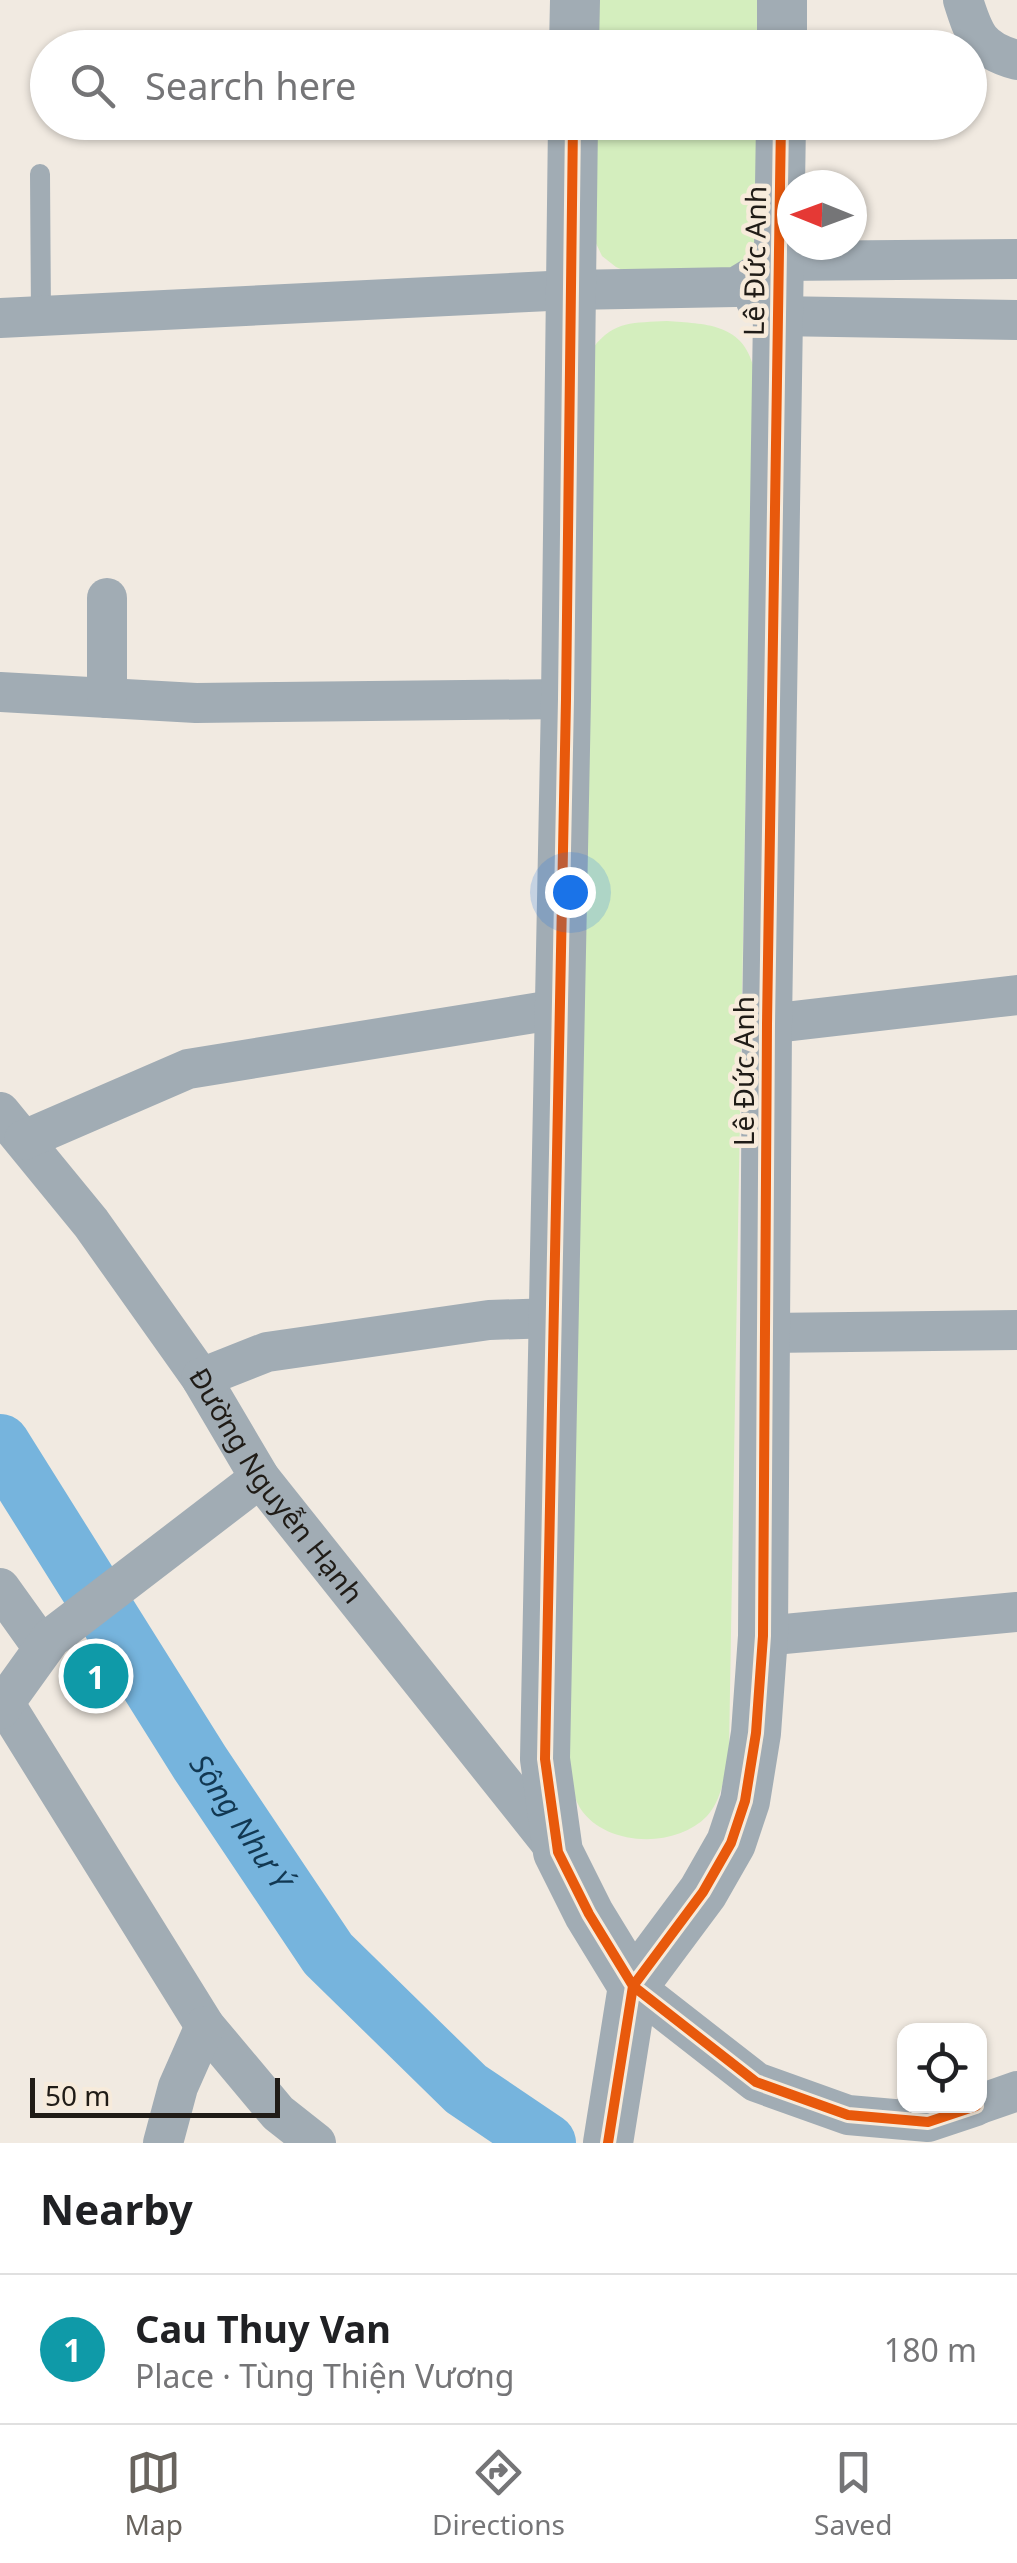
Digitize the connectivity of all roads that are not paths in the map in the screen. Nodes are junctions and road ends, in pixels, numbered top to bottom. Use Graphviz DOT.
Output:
graph roads {
  1 [pos="575,0"];
  2 [pos="782,0"];
  3 [pos="963,0"];
  4 [pos="574,30"];
  5 [pos="782,30"];
  6 [pos="972,30"];
  7 [pos="987,46"];
  8 [pos="1017,60"];
  9 [pos="573,140"];
  10 [pos="780,140"];
  11 [pos="780,170"];
  12 [pos="40,174"];
  13 [pos="1017,259"];
  14 [pos="779,260"];
  15 [pos="867,260"];
  16 [pos="736,287"];
  17 [pos="570,290"];
  18 [pos="776,316"];
  19 [pos="41,317"];
  20 [pos="0,318"];
  21 [pos="1017,320"];
  22 [pos="107,598"];
  23 [pos="0,692"];
  24 [pos="107,698"];
  25 [pos="566,699"];
  26 [pos="1017,995"];
  27 [pos="559,1010"];
  28 [pos="766,1024"];
  29 [pos="12,1126"];
  30 [pos="554,1318"];
  31 [pos="1017,1330"];
  32 [pos="767,1333"];
  33 [pos="201,1378"];
  34 [pos="260,1478"];
  35 [pos="0,1588"];
  36 [pos="1017,1612"];
  37 [pos="763,1636"];
  38 [pos="47,1643"];
  39 [pos="2,1705"];
  40 [pos="558,1852"];
  41 [pos="633,1986"];
  42 [pos="205,2026"];
  43 [pos="1017,2091"];
  44 [pos="987,2102"];
  45 [pos="954,2113"];
  46 [pos="163,2143"];
  47 [pos="316,2143"];
  48 [pos="608,2143"];
  1 -- 4 [label="street"];
  2 -- 5 [label="street"];
  3 -- 6 [label="street"];
  7 -- 8 [label="street"];
  9 -- 17 [label="street"];
  10 -- 11 [label="street, Lê Đức Anh"];
  12 -- 19 [label="lane"];
  13 -- 15 [label="street"];
  14 -- 16 [label="street"];
  14 -- 18 [label="street, Lê Đức Anh"];
  16 -- 17 [label="street"];
  16 -- 18 [label="street"];
  17 -- 19 [label="street"];
  17 -- 25 [label="street"];
  18 -- 21 [label="street"];
  18 -- 28 [label="street, Lê Đức Anh"];
  19 -- 20 [label="street"];
  22 -- 24 [label="street"];
  23 -- 24 [label="street"];
  24 -- 25 [label="street"];
  25 -- 27 [label="street"];
  26 -- 28 [label="street"];
  27 -- 29 [label="street"];
  27 -- 30 [label="street"];
  28 -- 32 [label="street, Lê Đức Anh"];
  29 -- 33 [label="street, Đường Nguyễn Hạnh"];
  30 -- 33 [label="street"];
  30 -- 40 [label="street"];
  31 -- 32 [label="street"];
  32 -- 37 [label="street, Lê Đức Anh"];
  33 -- 34 [label="street, Đường Nguyễn Hạnh"];
  34 -- 38 [label="street"];
  34 -- 40 [label="street, Đường Nguyễn Hạnh"];
  35 -- 38 [label="street"];
  36 -- 37 [label="street"];
  37 -- 41 [label="street, Lê Đức Anh"];
  38 -- 39 [label="street"];
  39 -- 42 [label="street"];
  40 -- 41 [label="street"];
  41 -- 45 [label="street"];
  41 -- 48 [label="street, Lê Đức Anh"];
  42 -- 46 [label="street"];
  42 -- 47 [label="street"];
  43 -- 44 [label="street"];
}
